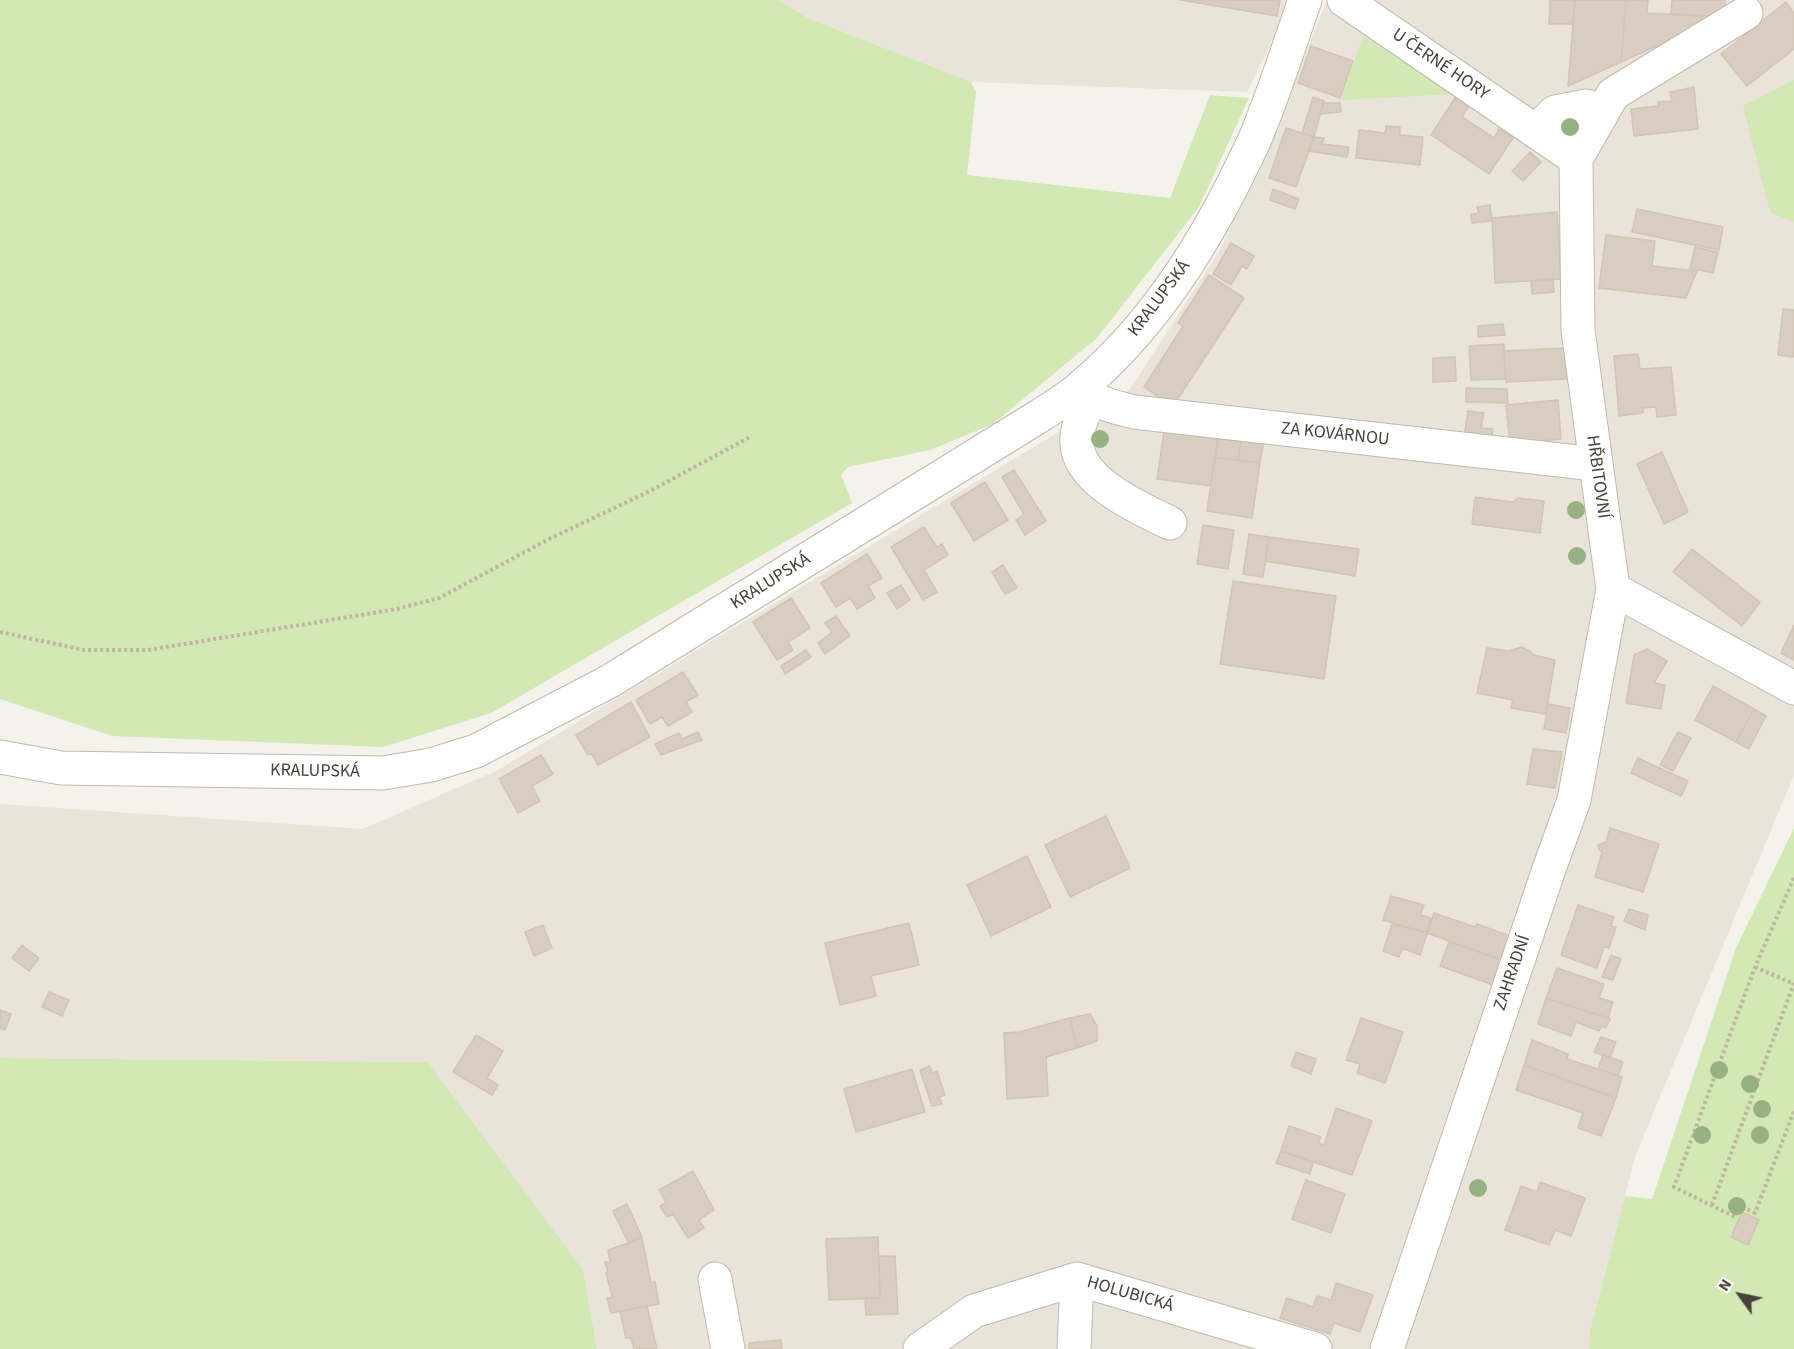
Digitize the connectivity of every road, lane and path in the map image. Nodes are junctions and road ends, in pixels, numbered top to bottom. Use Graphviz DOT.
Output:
graph roads {
  1 [pos="1305,0"];
  2 [pos="1344,0"];
  3 [pos="1746,13"];
  4 [pos="1602,111"];
  5 [pos="1536,131"];
  6 [pos="1575,159"];
  7 [pos="1101,406"];
  8 [pos="752,436"];
  9 [pos="1595,464"];
  10 [pos="1170,523"];
  11 [pos="1613,589"];
  12 [pos="0,632"];
  13 [pos="1794,688"];
  14 [pos="0,757"];
  15 [pos="1794,878"];
  16 [pos="1755,967"];
  17 [pos="1794,984"];
  18 [pos="1794,1111"];
  19 [pos="1712,1205"];
  20 [pos="716,1279"];
  21 [pos="1077,1279"];
  22 [pos="728,1349"];
  23 [pos="920,1349"];
  24 [pos="1074,1349"];
  25 [pos="1315,1349"];
  26 [pos="1387,1349"];
  1 -- 7 [label="street, KRALUPSKÁ"];
  2 -- 5 [label="street, U ČERNÉ HORY"];
  3 -- 4 [label="street"];
  4 -- 5 [label="street"];
  4 -- 6 [label="street"];
  5 -- 6 [label="street, U ČERNÉ HORY"];
  6 -- 9 [label="street, HŘBITOVNÍ"];
  7 -- 9 [label="street, ZA KOVÁRNOU"];
  7 -- 10 [label="street"];
  7 -- 14 [label="street, KRALUPSKÁ"];
  8 -- 12 [label="path"];
  9 -- 11 [label="street, HŘBITOVNÍ"];
  11 -- 13 [label="street"];
  11 -- 26 [label="street, ZAHRADNÍ"];
  15 -- 16 [label="path"];
  16 -- 17 [label="path"];
  16 -- 19 [label="path"];
  17 -- 19 [label="path"];
  18 -- 19 [label="path"];
  20 -- 22 [label="street"];
  21 -- 23 [label="street, HOLUBICKÁ"];
  21 -- 24 [label="street"];
  21 -- 25 [label="street, HOLUBICKÁ"];
}
